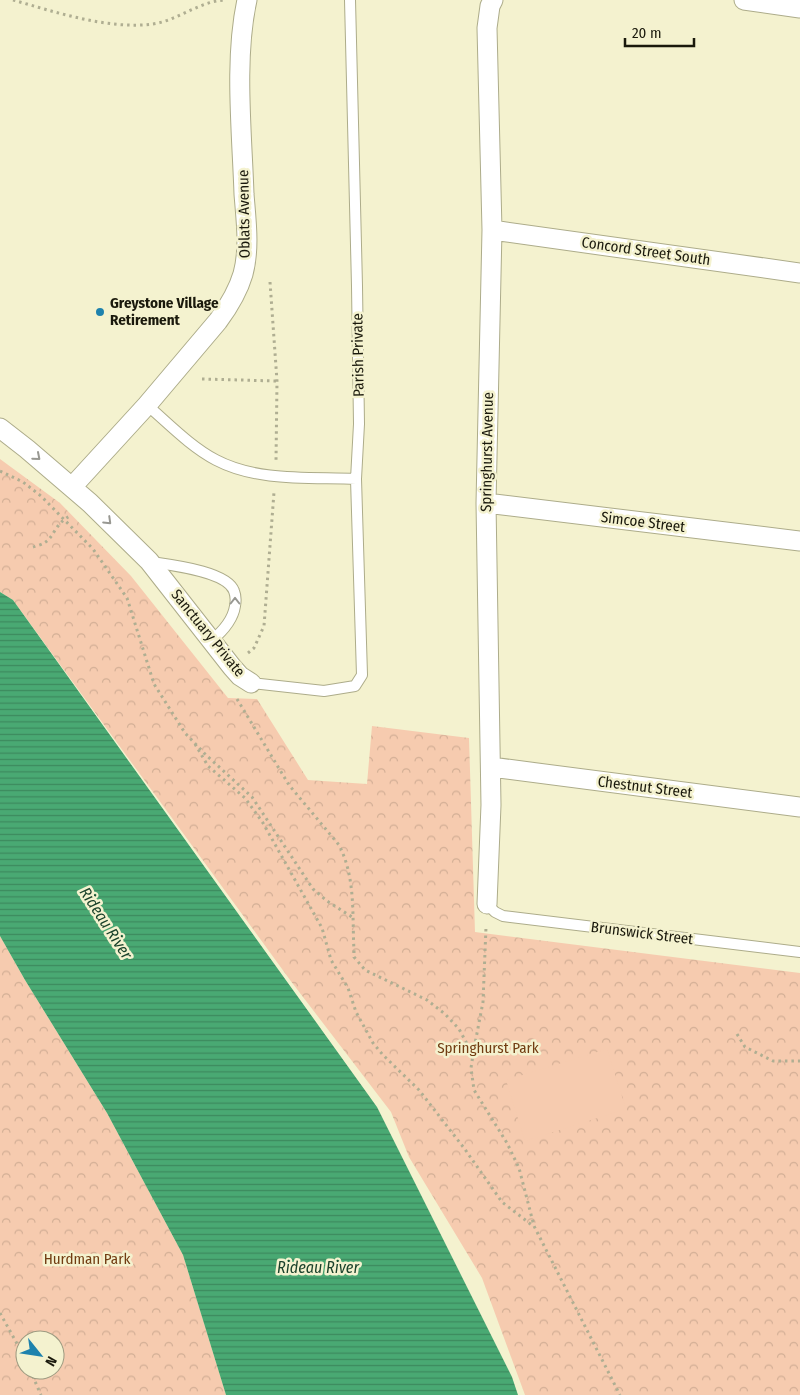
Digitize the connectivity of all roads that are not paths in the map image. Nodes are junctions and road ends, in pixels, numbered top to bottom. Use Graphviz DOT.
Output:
graph roads {
  1 [pos="350,0"];
  2 [pos="493,0"];
  3 [pos="744,0"];
  4 [pos="247,1"];
  5 [pos="800,8"];
  6 [pos="492,230"];
  7 [pos="800,273"];
  8 [pos="148,405"];
  9 [pos="0,428"];
  10 [pos="356,479"];
  11 [pos="72,487"];
  12 [pos="486,504"];
  13 [pos="800,541"];
  14 [pos="149,561"];
  15 [pos="211,641"];
  16 [pos="251,684"];
  17 [pos="491,767"];
  18 [pos="800,807"];
  19 [pos="487,904"];
  20 [pos="800,952"];
  1 -- 10 [label="lane, Parish Private"];
  2 -- 6 [label="street, Springhurst Avenue"];
  3 -- 5 [label="street"];
  4 -- 8 [label="street, Oblats Avenue"];
  6 -- 7 [label="street, Concord Street South"];
  6 -- 12 [label="street, Springhurst Avenue"];
  8 -- 10 [label="lane"];
  8 -- 11 [label="street, Oblats Avenue"];
  9 -- 11 [label="street, Sanctuary Private, one-way"];
  10 -- 16 [label="lane, Sanctuary Private"];
  11 -- 14 [label="street, Sanctuary Private, one-way"];
  12 -- 13 [label="street, Simcoe Street"];
  12 -- 17 [label="street, Springhurst Avenue"];
  14 -- 15 [label="street, Sanctuary Private"];
  15 -- 14 [label="lane, one-way"];
  15 -- 16 [label="street, Sanctuary Private"];
  17 -- 18 [label="street, Chestnut Street"];
  17 -- 19 [label="street, Springhurst Avenue"];
  19 -- 20 [label="lane, Brunswick Street"];
}
